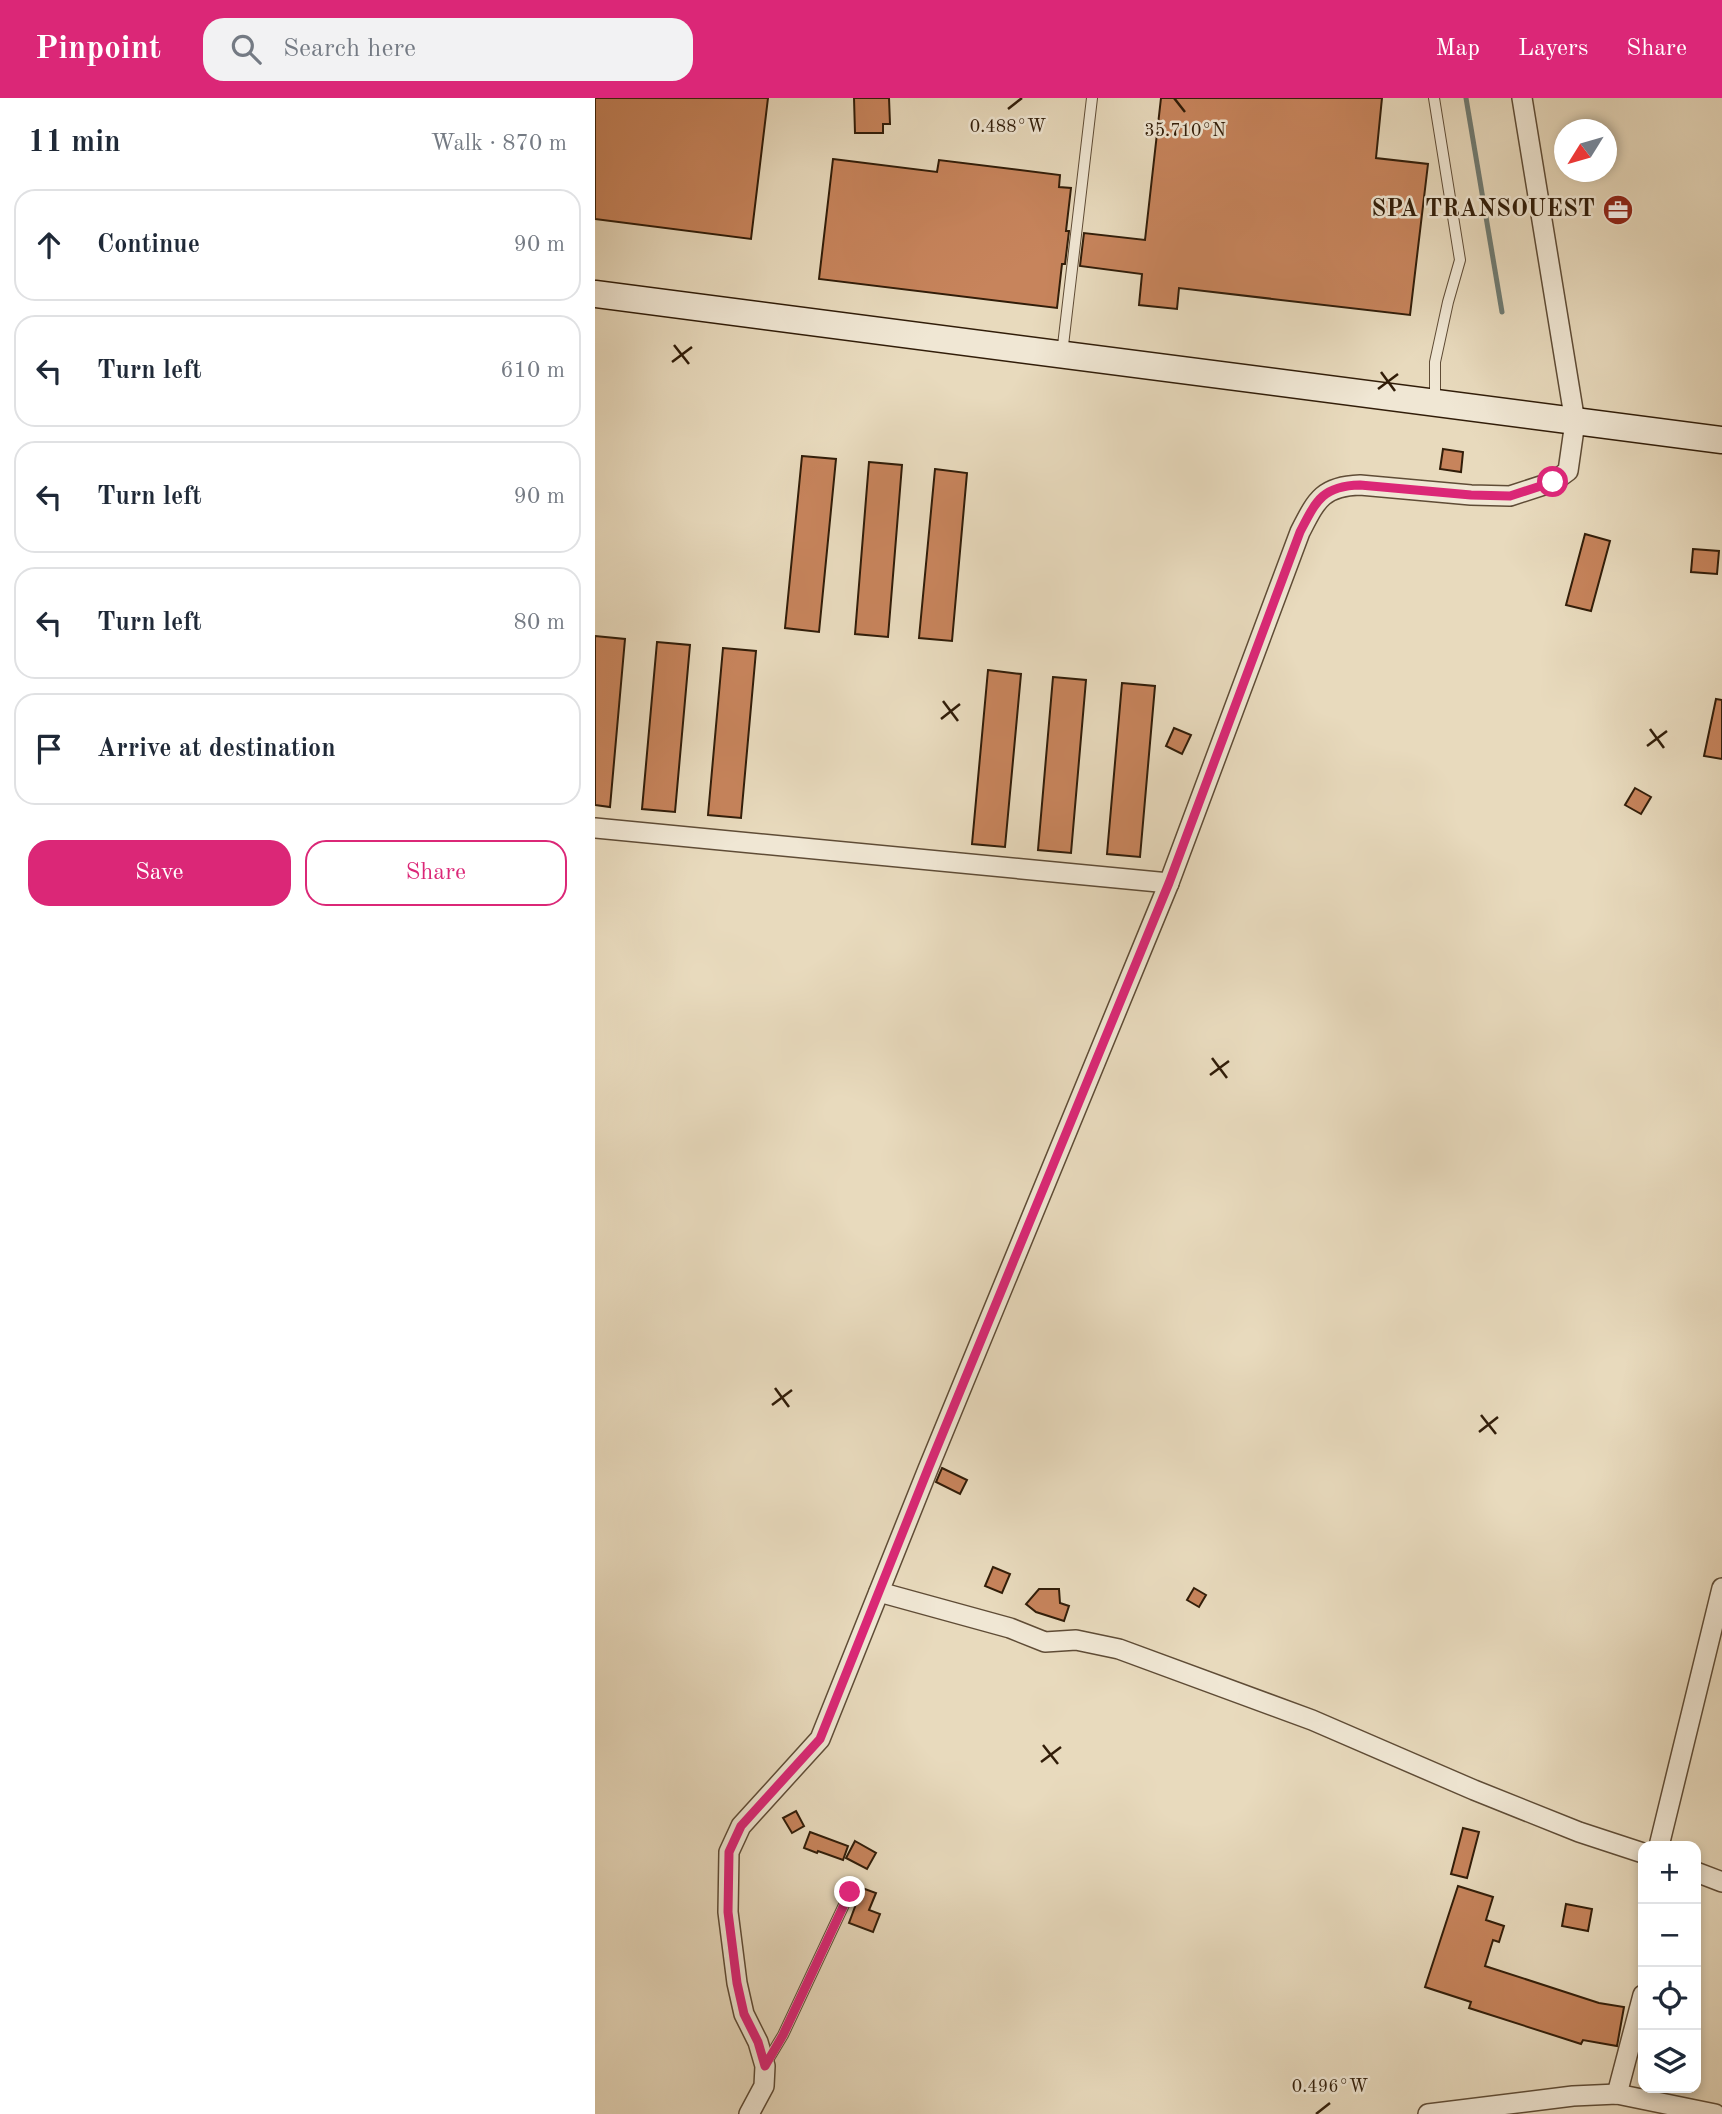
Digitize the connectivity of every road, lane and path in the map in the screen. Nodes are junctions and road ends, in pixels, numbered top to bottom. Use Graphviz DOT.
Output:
graph roads {
  1 [pos="1092,98"];
  2 [pos="1434,98"];
  3 [pos="1522,98"];
  4 [pos="595,294"];
  5 [pos="1062,354"];
  6 [pos="1435,402"];
  7 [pos="1575,422"];
  8 [pos="1722,440"];
  9 [pos="595,828"];
  10 [pos="1169,883"];
  11 [pos="1722,1588"];
  12 [pos="879,1592"];
  13 [pos="1661,1841"];
  14 [pos="1638,1851"];
  15 [pos="1701,1874"];
  16 [pos="1722,1882"];
  17 [pos="850,1892"];
  18 [pos="1638,2014"];
  19 [pos="765,2066"];
  20 [pos="1617,2094"];
  21 [pos="1438,2113"];
  22 [pos="749,2114"];
  23 [pos="1716,2114"];
  1 -- 5 [label="lane"];
  2 -- 6 [label="lane"];
  3 -- 7 [label="street"];
  4 -- 5 [label="street"];
  5 -- 6 [label="street"];
  6 -- 7 [label="street"];
  7 -- 8 [label="street"];
  7 -- 10 [label="street"];
  9 -- 10 [label="street"];
  10 -- 12 [label="street"];
  11 -- 13 [label="street"];
  12 -- 14 [label="street"];
  12 -- 19 [label="street"];
  15 -- 16 [label="street"];
  17 -- 19 [label="lane"];
  18 -- 20 [label="street"];
  19 -- 22 [label="street"];
  20 -- 21 [label="street"];
  20 -- 23 [label="street"];
}
